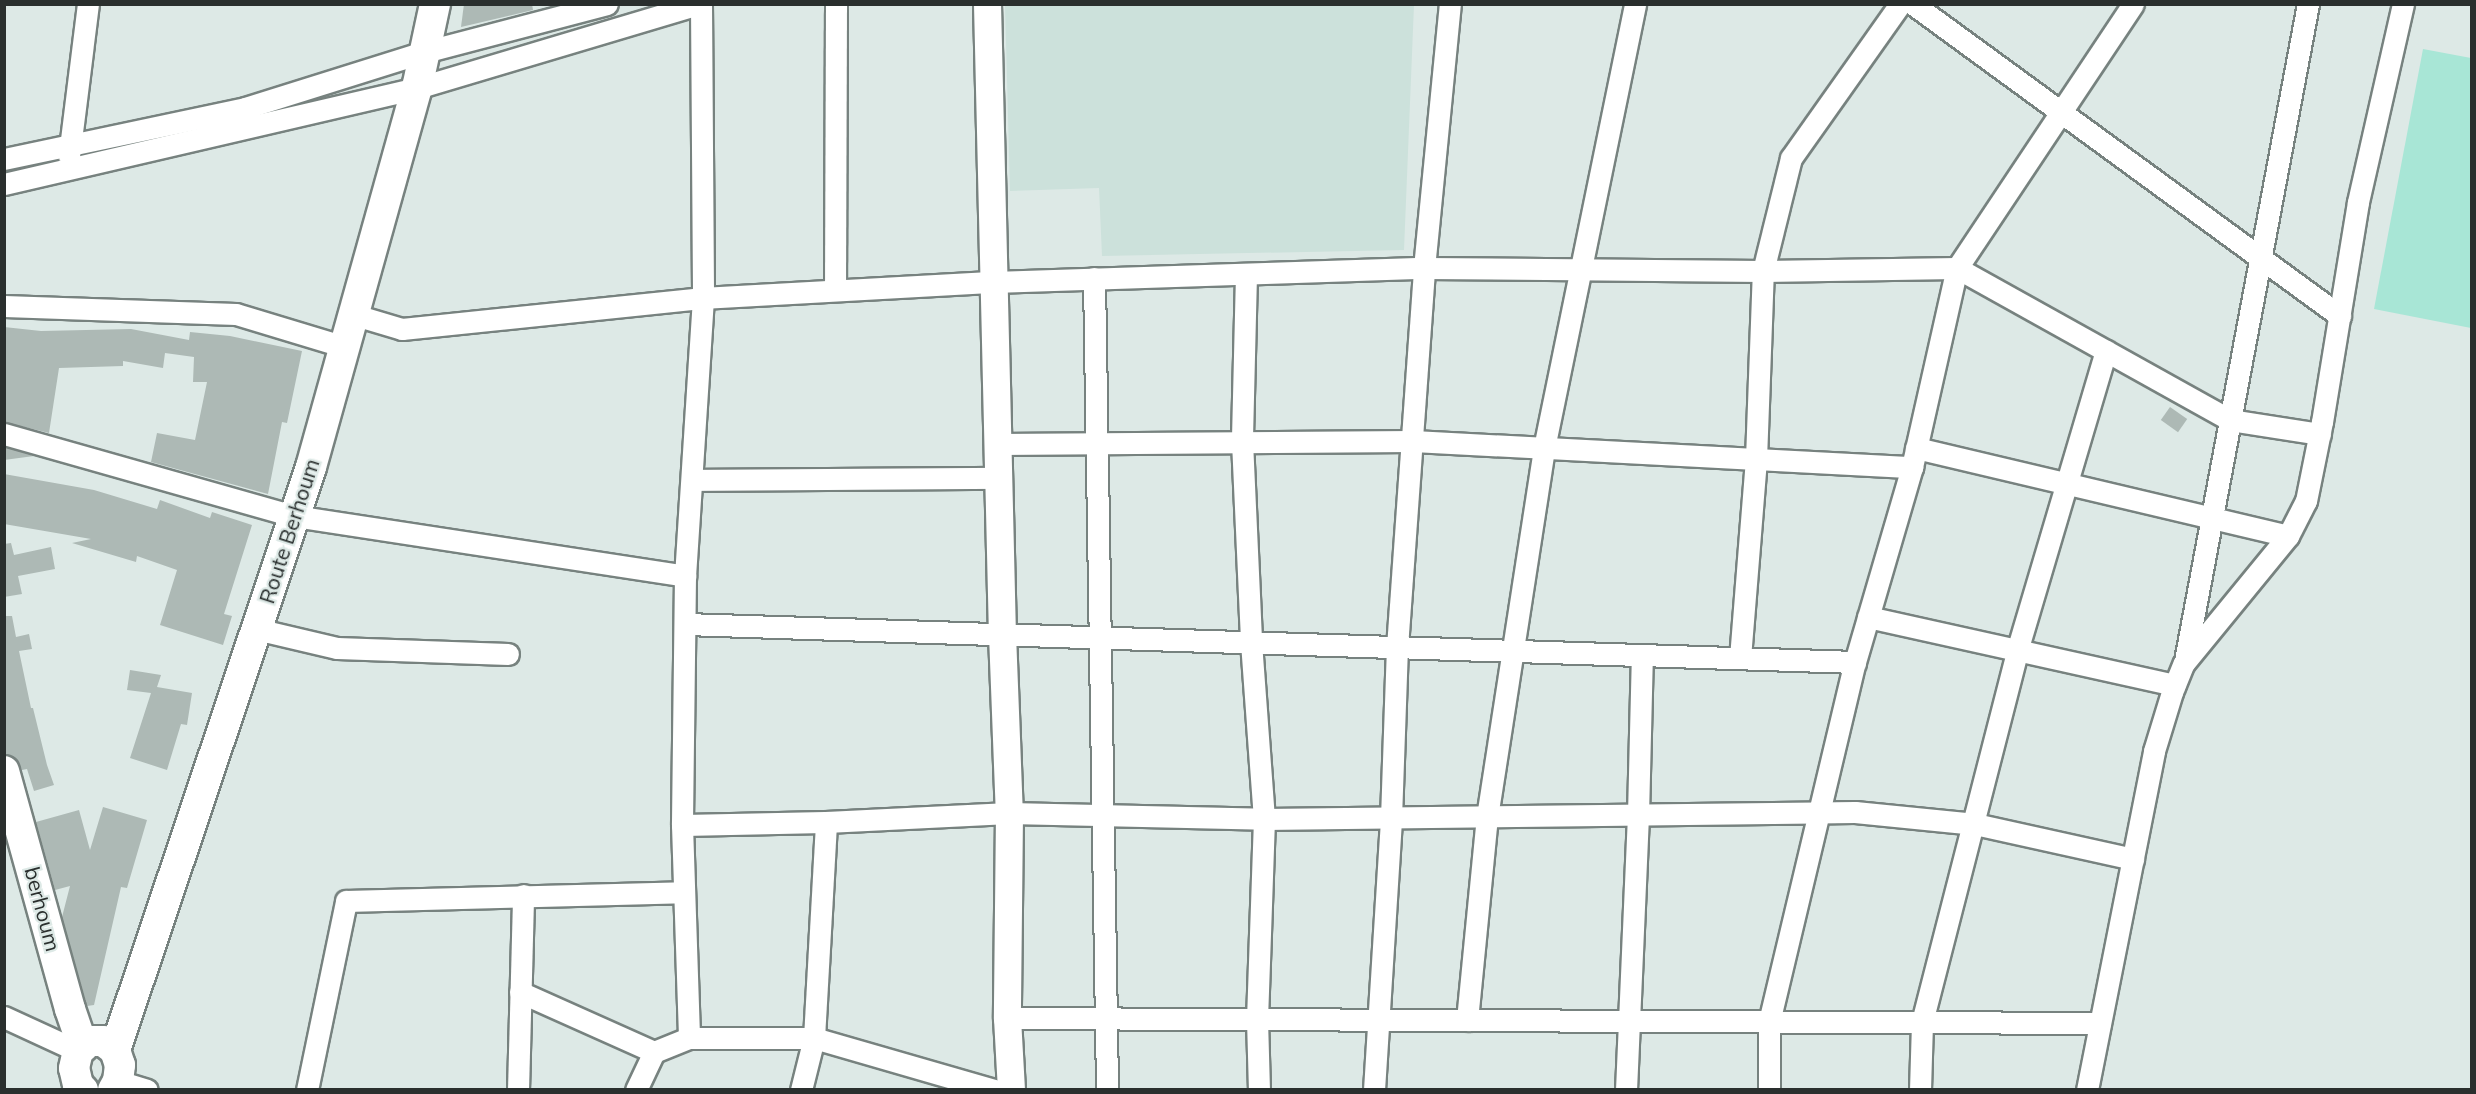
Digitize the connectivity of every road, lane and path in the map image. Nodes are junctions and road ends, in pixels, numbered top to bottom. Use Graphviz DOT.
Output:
graph roads {
  1 [pos="88,4"];
  2 [pos="435,4"];
  3 [pos="608,4"];
  4 [pos="700,4"];
  5 [pos="836,4"];
  6 [pos="987,4"];
  7 [pos="1450,4"];
  8 [pos="1635,4"];
  9 [pos="1900,4"];
  10 [pos="1913,4"];
  11 [pos="2133,4"];
  12 [pos="2308,4"];
  13 [pos="2403,4"];
  14 [pos="424,52"];
  15 [pos="417,88"];
  16 [pos="2060,111"];
  17 [pos="70,144"];
  18 [pos="4,159"];
  19 [pos="67,170"];
  20 [pos="4,184"];
  21 [pos="2261,258"];
  22 [pos="1424,268"];
  23 [pos="1580,268"];
  24 [pos="1957,268"];
  25 [pos="1764,271"];
  26 [pos="1246,274"];
  27 [pos="1095,278"];
  28 [pos="993,282"];
  29 [pos="836,290"];
  30 [pos="702,298"];
  31 [pos="4,306"];
  32 [pos="355,315"];
  33 [pos="2340,316"];
  34 [pos="345,347"];
  35 [pos="2106,351"];
  36 [pos="2230,420"];
  37 [pos="4,434"];
  38 [pos="2320,434"];
  39 [pos="1242,441"];
  40 [pos="1413,441"];
  41 [pos="1098,443"];
  42 [pos="997,444"];
  43 [pos="1544,448"];
  44 [pos="1914,458"];
  45 [pos="1756,459"];
  46 [pos="998,478"];
  47 [pos="692,480"];
  48 [pos="2067,484"];
  49 [pos="294,516"];
  50 [pos="2211,518"];
  51 [pos="2288,536"];
  52 [pos="685,576"];
  53 [pos="1868,617"];
  54 [pos="685,624"];
  55 [pos="256,629"];
  56 [pos="1002,634"];
  57 [pos="1100,638"];
  58 [pos="1251,642"];
  59 [pos="1397,647"];
  60 [pos="1511,651"];
  61 [pos="2017,651"];
  62 [pos="508,654"];
  63 [pos="1642,655"];
  64 [pos="1740,658"];
  65 [pos="1855,662"];
  66 [pos="2184,663"];
  67 [pos="2175,685"];
  68 [pos="4,771"];
  69 [pos="1009,813"];
  70 [pos="1817,813"];
  71 [pos="1103,815"];
  72 [pos="1638,815"];
  73 [pos="1487,816"];
  74 [pos="1391,818"];
  75 [pos="1264,819"];
  76 [pos="826,822"];
  77 [pos="1975,824"];
  78 [pos="682,825"];
  79 [pos="2133,859"];
  80 [pos="682,892"];
  81 [pos="523,895"];
  82 [pos="520,992"];
  83 [pos="4,1017"];
  84 [pos="1007,1018"];
  85 [pos="1106,1018"];
  86 [pos="1257,1019"];
  87 [pos="1378,1020"];
  88 [pos="1467,1020"];
  89 [pos="1628,1021"];
  90 [pos="1769,1022"];
  91 [pos="1922,1022"];
  92 [pos="2100,1023"];
  93 [pos="688,1038"];
  94 [pos="814,1038"];
  95 [pos="81,1049"];
  96 [pos="115,1050"];
  97 [pos="654,1052"];
  98 [pos="116,1085"];
  99 [pos="79,1088"];
  100 [pos="147,1089"];
  101 [pos="307,1089"];
  102 [pos="518,1089"];
  103 [pos="636,1089"];
  104 [pos="801,1089"];
  105 [pos="994,1089"];
  106 [pos="1011,1089"];
  107 [pos="1107,1089"];
  108 [pos="1259,1089"];
  109 [pos="1374,1089"];
  110 [pos="1626,1089"];
  111 [pos="1769,1089"];
  112 [pos="1920,1089"];
  113 [pos="2087,1089"];
  1 -- 17 [label="street"];
  2 -- 14 [label="main road, Route Berhoum"];
  3 -- 14 [label="street"];
  4 -- 15 [label="street"];
  4 -- 30 [label="street"];
  5 -- 29 [label="street"];
  6 -- 28 [label="street"];
  7 -- 22 [label="street"];
  8 -- 23 [label="street"];
  9 -- 25 [label="street"];
  10 -- 16 [label="street"];
  11 -- 16 [label="street"];
  12 -- 21 [label="street"];
  13 -- 33 [label="street"];
  14 -- 15 [label="main road, Route Berhoum"];
  14 -- 17 [label="street"];
  15 -- 19 [label="street"];
  15 -- 32 [label="main road, Route Berhoum"];
  16 -- 21 [label="street"];
  16 -- 24 [label="street"];
  17 -- 18 [label="street"];
  17 -- 19 [label="street"];
  19 -- 20 [label="street"];
  21 -- 33 [label="street"];
  21 -- 36 [label="street"];
  22 -- 23 [label="street"];
  22 -- 26 [label="street"];
  22 -- 40 [label="street"];
  23 -- 25 [label="street"];
  23 -- 43 [label="street"];
  24 -- 25 [label="street"];
  24 -- 35 [label="street"];
  24 -- 44 [label="street"];
  25 -- 45 [label="street"];
  26 -- 27 [label="street"];
  26 -- 39 [label="street"];
  27 -- 28 [label="street"];
  27 -- 41 [label="street"];
  28 -- 29 [label="street"];
  28 -- 42 [label="street"];
  29 -- 30 [label="street"];
  30 -- 32 [label="street"];
  30 -- 47 [label="street"];
  31 -- 34 [label="street"];
  32 -- 34 [label="main road, Route Berhoum"];
  33 -- 38 [label="street"];
  34 -- 49 [label="main road, Route Berhoum"];
  35 -- 36 [label="street"];
  35 -- 48 [label="street"];
  36 -- 38 [label="street"];
  36 -- 50 [label="street"];
  37 -- 49 [label="street"];
  38 -- 51 [label="street"];
  39 -- 40 [label="street"];
  39 -- 41 [label="street"];
  39 -- 58 [label="street"];
  40 -- 43 [label="street"];
  40 -- 59 [label="street"];
  41 -- 42 [label="street"];
  41 -- 57 [label="street"];
  42 -- 46 [label="street"];
  43 -- 45 [label="street"];
  43 -- 60 [label="street"];
  44 -- 45 [label="street"];
  44 -- 48 [label="street"];
  44 -- 53 [label="street"];
  45 -- 64 [label="street"];
  46 -- 47 [label="street"];
  46 -- 56 [label="street"];
  47 -- 52 [label="street"];
  48 -- 50 [label="street"];
  48 -- 61 [label="street"];
  49 -- 52 [label="street"];
  49 -- 55 [label="main road, Route Berhoum"];
  50 -- 51 [label="street"];
  50 -- 66 [label="street"];
  51 -- 66 [label="street"];
  52 -- 54 [label="street"];
  53 -- 61 [label="street"];
  53 -- 65 [label="street"];
  54 -- 56 [label="street"];
  54 -- 78 [label="street"];
  55 -- 62 [label="street"];
  55 -- 96 [label="main road, Route Berhoum"];
  56 -- 57 [label="street"];
  56 -- 69 [label="street"];
  57 -- 58 [label="street"];
  57 -- 71 [label="street"];
  58 -- 59 [label="street"];
  58 -- 75 [label="street"];
  59 -- 60 [label="street"];
  59 -- 74 [label="street"];
  60 -- 63 [label="street"];
  60 -- 73 [label="street"];
  61 -- 67 [label="street"];
  61 -- 77 [label="street"];
  63 -- 64 [label="street"];
  63 -- 72 [label="street"];
  64 -- 65 [label="street"];
  65 -- 70 [label="street"];
  66 -- 67 [label="street"];
  67 -- 79 [label="street"];
  68 -- 95 [label="main road, berhoum"];
  69 -- 71 [label="street"];
  69 -- 76 [label="street"];
  69 -- 84 [label="street"];
  70 -- 72 [label="street"];
  70 -- 77 [label="street"];
  70 -- 90 [label="street"];
  71 -- 75 [label="street"];
  71 -- 85 [label="street"];
  72 -- 73 [label="street"];
  72 -- 89 [label="street"];
  73 -- 74 [label="street"];
  73 -- 88 [label="street"];
  74 -- 75 [label="street"];
  74 -- 87 [label="street"];
  75 -- 86 [label="street"];
  76 -- 78 [label="street"];
  76 -- 94 [label="street"];
  77 -- 79 [label="street"];
  77 -- 91 [label="street"];
  78 -- 80 [label="street"];
  79 -- 92 [label="street"];
  80 -- 81 [label="street"];
  80 -- 93 [label="street"];
  81 -- 82 [label="street"];
  81 -- 101 [label="street"];
  82 -- 97 [label="street"];
  82 -- 102 [label="street"];
  83 -- 95 [label="street"];
  84 -- 85 [label="street"];
  84 -- 106 [label="street"];
  85 -- 86 [label="street"];
  85 -- 107 [label="street"];
  86 -- 87 [label="street"];
  86 -- 108 [label="street"];
  87 -- 88 [label="street"];
  87 -- 109 [label="street"];
  88 -- 89 [label="street"];
  89 -- 90 [label="street"];
  89 -- 110 [label="street"];
  90 -- 91 [label="street"];
  90 -- 111 [label="street"];
  91 -- 92 [label="street"];
  91 -- 112 [label="street"];
  92 -- 113 [label="street"];
  93 -- 94 [label="street"];
  93 -- 97 [label="street"];
  94 -- 104 [label="street"];
  94 -- 105 [label="street"];
  95 -- 96 [label="main road"];
  95 -- 99 [label="main road"];
  96 -- 98 [label="main road"];
  97 -- 103 [label="street"];
  98 -- 100 [label="street"];
}
